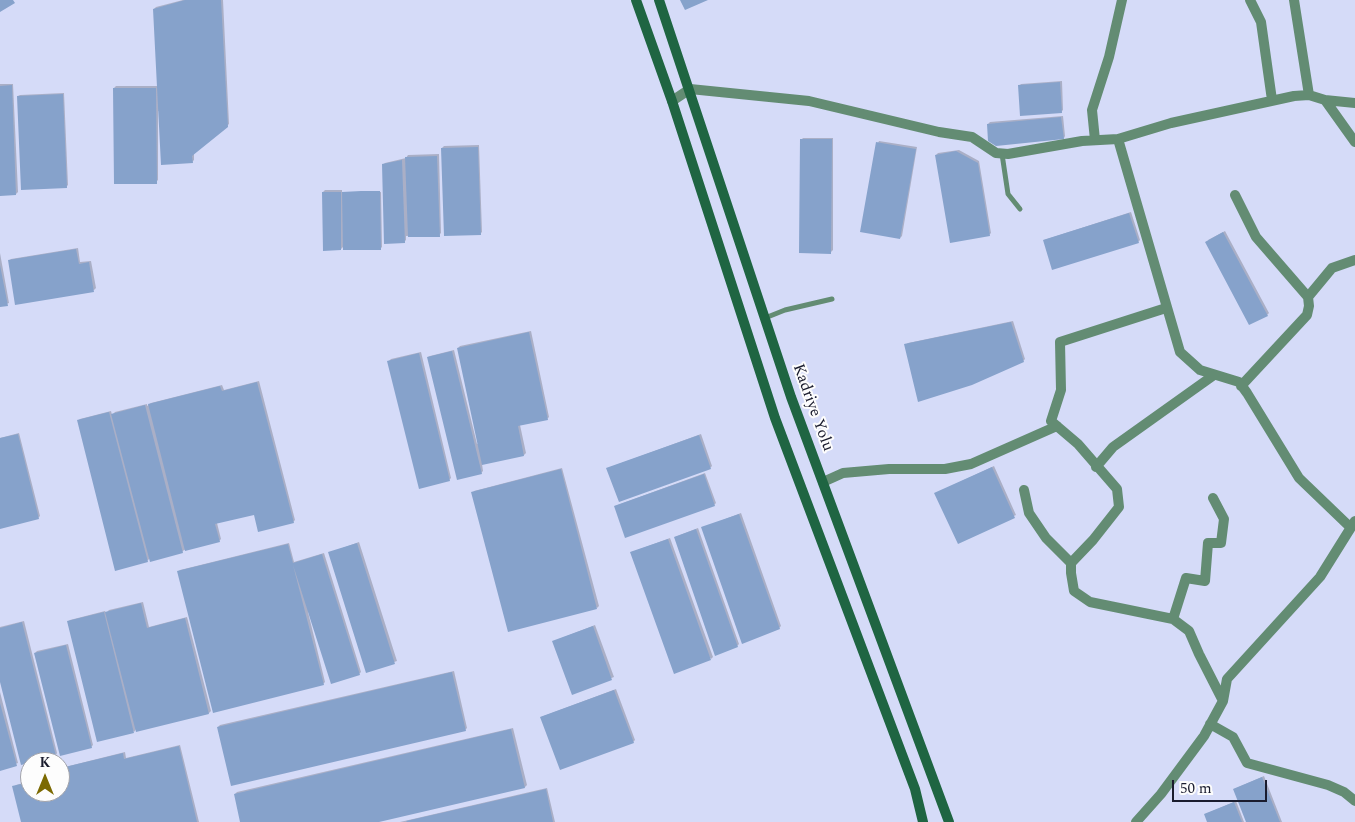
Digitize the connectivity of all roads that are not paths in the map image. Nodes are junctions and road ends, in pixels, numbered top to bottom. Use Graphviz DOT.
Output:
graph roads {
  1 [pos="636,0"];
  2 [pos="659,0"];
  3 [pos="1122,0"];
  4 [pos="1250,0"];
  5 [pos="1294,0"];
  6 [pos="690,89"];
  7 [pos="1309,95"];
  8 [pos="1272,100"];
  9 [pos="1325,100"];
  10 [pos="672,101"];
  11 [pos="1355,102"];
  12 [pos="1118,139"];
  13 [pos="1095,140"];
  14 [pos="1355,142"];
  15 [pos="1002,154"];
  16 [pos="1235,195"];
  17 [pos="1020,209"];
  18 [pos="1355,260"];
  19 [pos="1308,297"];
  20 [pos="832,298"];
  21 [pos="1166,308"];
  22 [pos="765,318"];
  23 [pos="1214,375"];
  24 [pos="1241,386"];
  25 [pos="1057,426"];
  26 [pos="1096,467"];
  27 [pos="823,482"];
  28 [pos="1024,490"];
  29 [pos="1213,498"];
  30 [pos="1352,524"];
  31 [pos="1071,563"];
  32 [pos="1173,619"];
  33 [pos="1223,701"];
  34 [pos="1210,724"];
  35 [pos="1355,801"];
  36 [pos="923,822"];
  37 [pos="949,822"];
  38 [pos="1136,822"];
  1 -- 10 [label="main road"];
  2 -- 6 [label="main road, Kadriye Yolu"];
  3 -- 13 [label="street"];
  4 -- 8 [label="street"];
  5 -- 7 [label="street"];
  6 -- 10 [label="street"];
  6 -- 15 [label="street"];
  6 -- 22 [label="main road, Kadriye Yolu"];
  7 -- 8 [label="street"];
  7 -- 9 [label="street"];
  8 -- 12 [label="street"];
  9 -- 11 [label="street"];
  9 -- 14 [label="street"];
  10 -- 36 [label="main road"];
  12 -- 13 [label="street"];
  12 -- 21 [label="street"];
  13 -- 15 [label="street"];
  15 -- 17 [label="lane"];
  16 -- 19 [label="street"];
  18 -- 19 [label="street"];
  19 -- 24 [label="street"];
  20 -- 22 [label="lane"];
  21 -- 23 [label="street"];
  21 -- 25 [label="street"];
  22 -- 27 [label="main road, Kadriye Yolu"];
  23 -- 24 [label="street"];
  23 -- 26 [label="street"];
  24 -- 30 [label="street"];
  25 -- 26 [label="street"];
  25 -- 27 [label="street"];
  26 -- 31 [label="street"];
  27 -- 37 [label="main road, Kadriye Yolu"];
  28 -- 31 [label="street"];
  29 -- 32 [label="street"];
  30 -- 33 [label="street"];
  31 -- 32 [label="street"];
  32 -- 33 [label="street"];
  33 -- 34 [label="street"];
  34 -- 35 [label="street"];
  34 -- 38 [label="street"];
}
